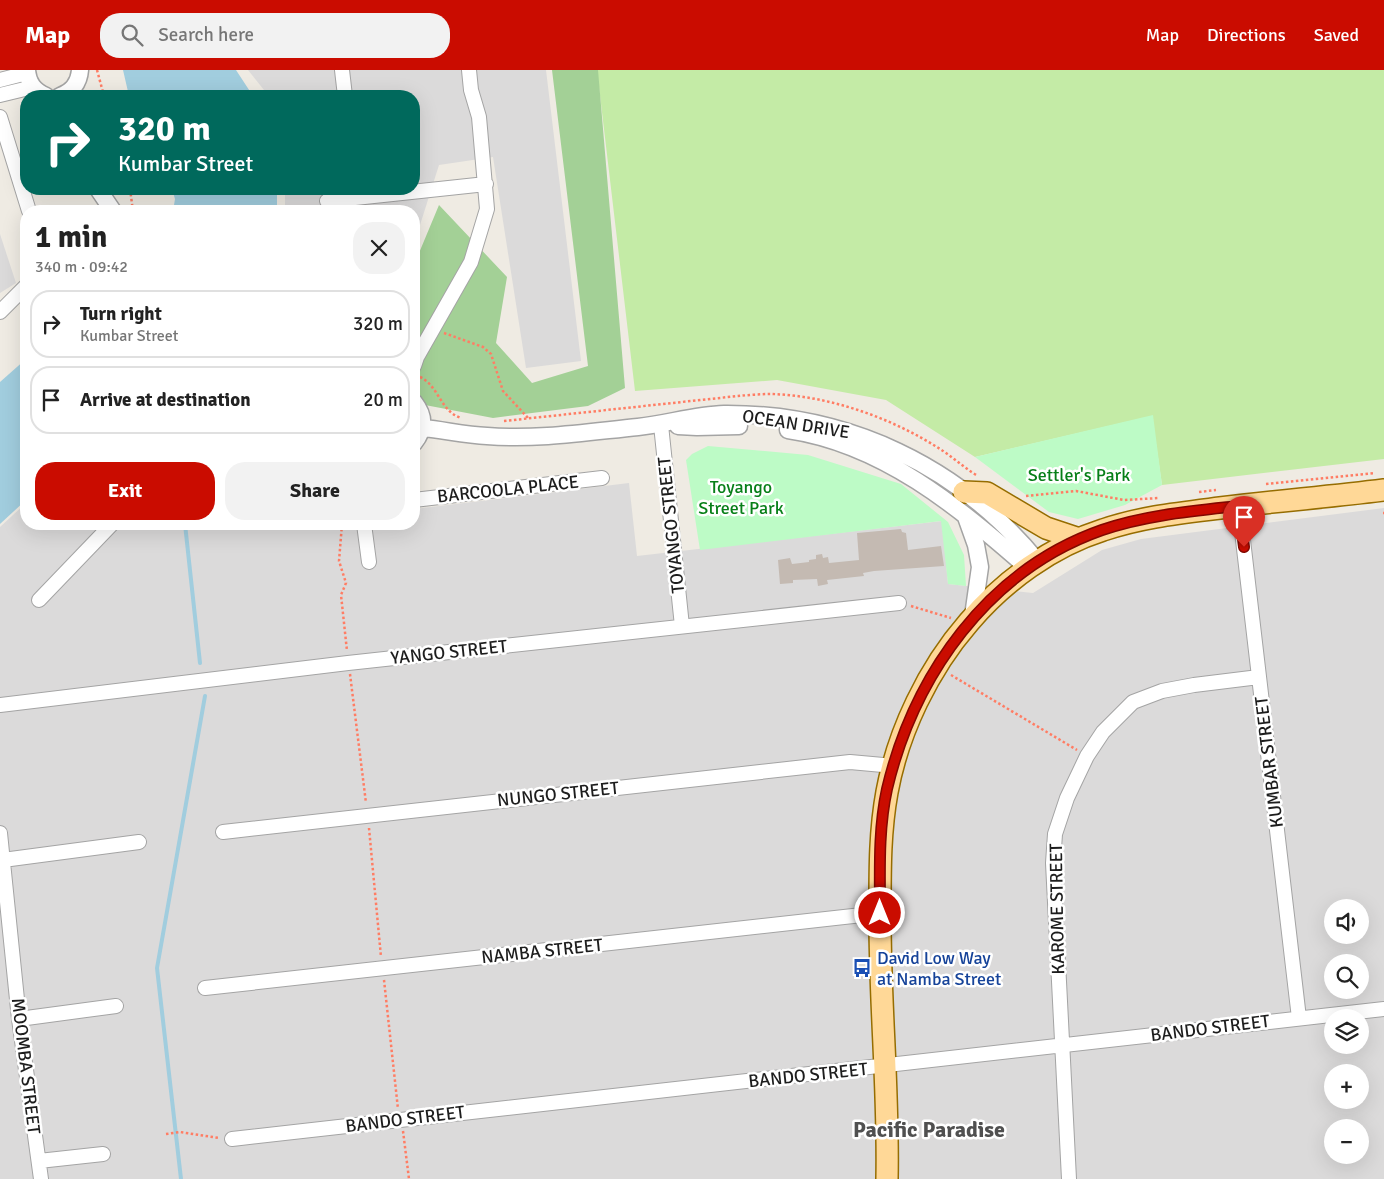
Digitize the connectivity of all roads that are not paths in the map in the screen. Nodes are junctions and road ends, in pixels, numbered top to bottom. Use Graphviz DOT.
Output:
graph roads {
  1 [pos="80,70"];
  2 [pos="342,70"];
  3 [pos="469,70"];
  4 [pos="0,80"];
  5 [pos="33,82"];
  6 [pos="69,90"];
  7 [pos="344,90"];
  8 [pos="0,94"];
  9 [pos="0,117"];
  10 [pos="6,158"];
  11 [pos="486,184"];
  12 [pos="420,189"];
  13 [pos="20,190"];
  14 [pos="350,195"];
  15 [pos="327,201"];
  16 [pos="20,292"];
  17 [pos="0,312"];
  18 [pos="420,354"];
  19 [pos="420,410"];
  20 [pos="661,425"];
  21 [pos="423,428"];
  22 [pos="420,433"];
  23 [pos="602,478"];
  24 [pos="1384,490"];
  25 [pos="964,492"];
  26 [pos="420,499"];
  27 [pos="1239,506"];
  28 [pos="965,515"];
  29 [pos="106,530"];
  30 [pos="365,530"];
  31 [pos="1079,539"];
  32 [pos="370,562"];
  33 [pos="1033,565"];
  34 [pos="40,600"];
  35 [pos="899,603"];
  36 [pos="969,621"];
  37 [pos="682,626"];
  38 [pos="1259,677"];
  39 [pos="0,705"];
  40 [pos="894,766"];
  41 [pos="223,832"];
  42 [pos="0,834"];
  43 [pos="139,842"];
  44 [pos="3,860"];
  45 [pos="880,913"];
  46 [pos="205,988"];
  47 [pos="116,1006"];
  48 [pos="1384,1009"];
  49 [pos="1299,1018"];
  50 [pos="19,1019"];
  51 [pos="1062,1045"];
  52 [pos="885,1067"];
  53 [pos="232,1140"];
  54 [pos="103,1154"];
  55 [pos="39,1161"];
  56 [pos="41,1179"];
  57 [pos="887,1179"];
  58 [pos="1069,1179"];
  1 -- 6 [label="street"];
  2 -- 7 [label="street"];
  3 -- 11 [label="street"];
  4 -- 5 [label="street"];
  5 -- 8 [label="street"];
  9 -- 10 [label="street"];
  10 -- 13 [label="street"];
  11 -- 12 [label="street"];
  11 -- 18 [label="street"];
  14 -- 15 [label="street"];
  16 -- 17 [label="street"];
  19 -- 21 [label="street"];
  20 -- 21 [label="street, OCEAN DRIVE"];
  20 -- 25 [label="street, OCEAN DRIVE"];
  20 -- 28 [label="street, OCEAN DRIVE"];
  20 -- 37 [label="street, TOYANGO STREET"];
  21 -- 22 [label="street"];
  23 -- 26 [label="street, BARCOOLA PLACE"];
  24 -- 27 [label="main road"];
  25 -- 31 [label="main road"];
  25 -- 33 [label="street, OCEAN DRIVE"];
  27 -- 31 [label="main road"];
  27 -- 38 [label="street, KUMBAR STREET"];
  28 -- 33 [label="street, OCEAN DRIVE"];
  28 -- 36 [label="street"];
  29 -- 34 [label="street"];
  30 -- 32 [label="street"];
  31 -- 33 [label="main road"];
  33 -- 36 [label="main road"];
  35 -- 37 [label="street, YANGO STREET"];
  36 -- 40 [label="main road"];
  37 -- 39 [label="street, YANGO STREET"];
  38 -- 49 [label="street, KUMBAR STREET"];
  38 -- 51 [label="street, KAROME STREET"];
  40 -- 41 [label="street, NUNGO STREET"];
  40 -- 45 [label="main road"];
  42 -- 44 [label="street, MOOMBA STREET"];
  43 -- 44 [label="street"];
  44 -- 50 [label="street, MOOMBA STREET"];
  45 -- 46 [label="street, NAMBA STREET"];
  45 -- 52 [label="main road"];
  47 -- 50 [label="street"];
  48 -- 49 [label="street, BANDO STREET"];
  49 -- 51 [label="street, BANDO STREET"];
  50 -- 55 [label="street, MOOMBA STREET"];
  51 -- 52 [label="street, BANDO STREET"];
  51 -- 58 [label="street, KAROME STREET"];
  52 -- 53 [label="street, BANDO STREET"];
  52 -- 57 [label="main road"];
  54 -- 55 [label="street"];
  55 -- 56 [label="street, MOOMBA STREET"];
}
